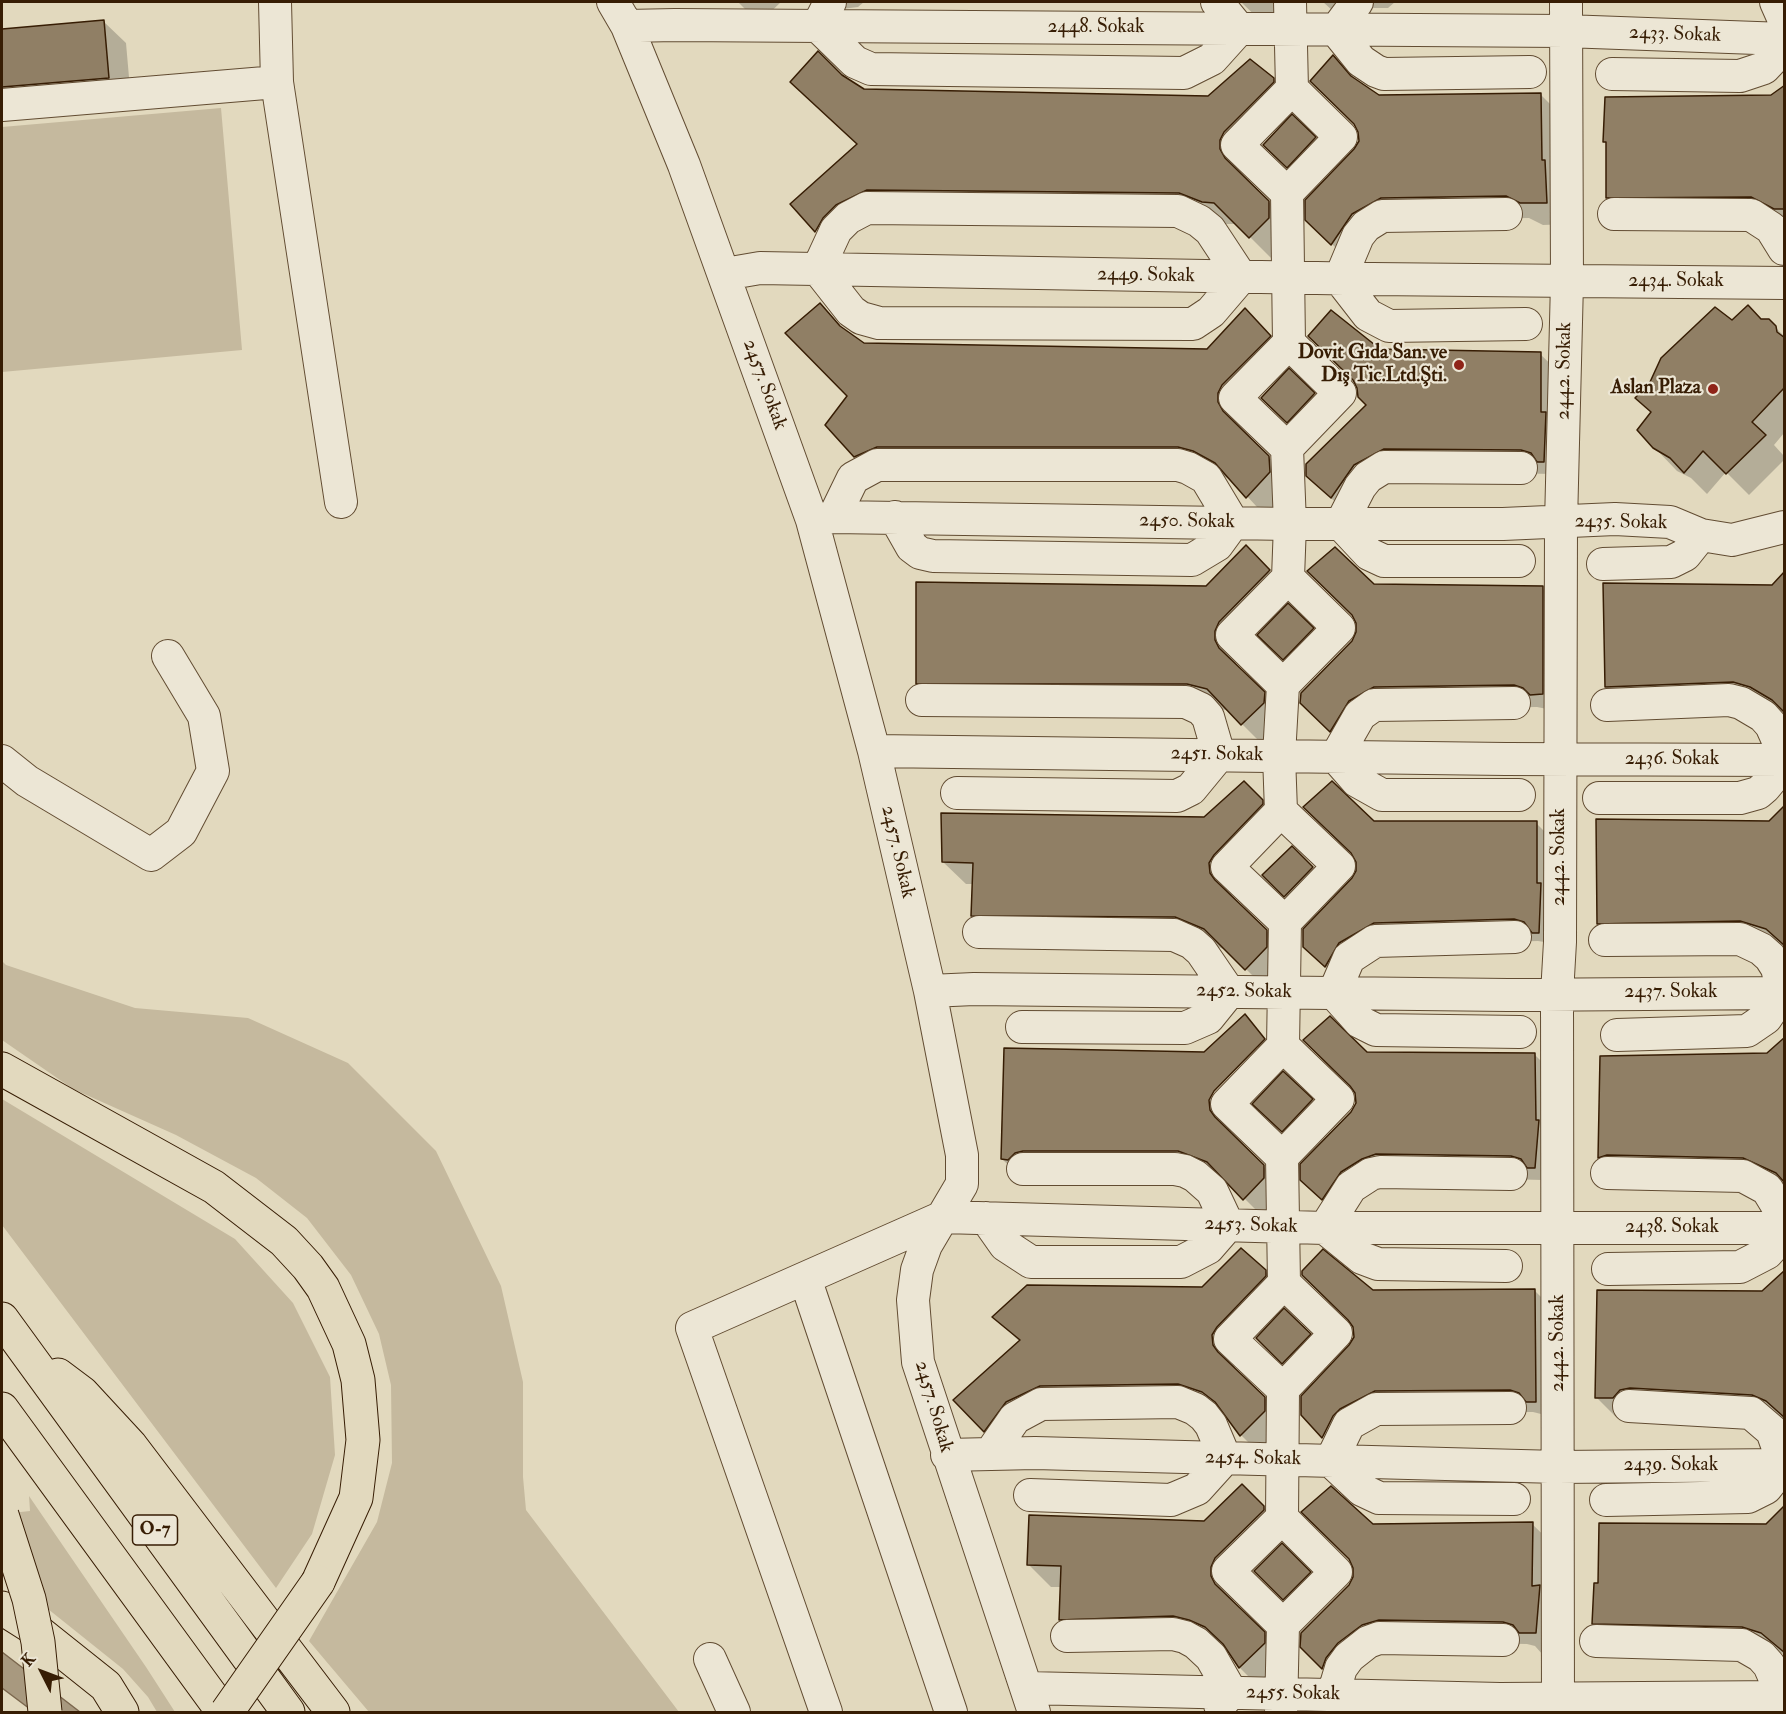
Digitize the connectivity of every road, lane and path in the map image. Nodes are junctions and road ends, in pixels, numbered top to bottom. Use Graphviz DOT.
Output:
graph roads {
  1 [pos="275,2"];
  2 [pos="1217,2"];
  3 [pos="1357,2"];
  4 [pos="1776,2"];
  5 [pos="769,13"];
  6 [pos="620,14"];
  7 [pos="824,14"];
  8 [pos="1291,15"];
  9 [pos="1565,16"];
  10 [pos="1785,20"];
  11 [pos="1239,29"];
  12 [pos="1336,30"];
  13 [pos="1785,39"];
  14 [pos="1785,47"];
  15 [pos="1530,72"];
  16 [pos="1612,75"];
  17 [pos="277,82"];
  18 [pos="1292,89"];
  19 [pos="2,105"];
  20 [pos="1287,193"];
  21 [pos="1506,214"];
  22 [pos="1614,214"];
  23 [pos="1785,249"];
  24 [pos="818,269"];
  25 [pos="725,274"];
  26 [pos="1241,277"];
  27 [pos="1290,278"];
  28 [pos="1340,279"];
  29 [pos="1567,282"];
  30 [pos="1785,283"];
  31 [pos="1526,324"];
  32 [pos="1288,343"];
  33 [pos="1287,448"];
  34 [pos="1521,468"];
  35 [pos="341,502"];
  36 [pos="823,518"];
  37 [pos="1233,523"];
  38 [pos="1562,523"];
  39 [pos="1290,524"];
  40 [pos="1341,524"];
  41 [pos="1785,527"];
  42 [pos="1701,536"];
  43 [pos="1519,561"];
  44 [pos="1603,564"];
  45 [pos="1288,578"];
  46 [pos="168,656"];
  47 [pos="1283,685"];
  48 [pos="922,700"];
  49 [pos="1514,703"];
  50 [pos="1607,705"];
  51 [pos="874,751"];
  52 [pos="1785,754"];
  53 [pos="1219,755"];
  54 [pos="1279,756"];
  55 [pos="1336,757"];
  56 [pos="1560,759"];
  57 [pos="2,761"];
  58 [pos="1785,762"];
  59 [pos="957,793"];
  60 [pos="1519,795"];
  61 [pos="1599,798"];
  62 [pos="1281,811"];
  63 [pos="1285,922"];
  64 [pos="980,932"];
  65 [pos="1515,937"];
  66 [pos="1605,940"];
  67 [pos="930,991"];
  68 [pos="1229,992"];
  69 [pos="1285,992"];
  70 [pos="1334,993"];
  71 [pos="1784,993"];
  72 [pos="1557,994"];
  73 [pos="1022,1026"];
  74 [pos="1520,1032"];
  75 [pos="1617,1035"];
  76 [pos="1283,1046"];
  77 [pos="2,1069"];
  78 [pos="1282,1157"];
  79 [pos="1023,1168"];
  80 [pos="1607,1173"];
  81 [pos="1511,1174"];
  82 [pos="942,1217"];
  83 [pos="1785,1217"];
  84 [pos="986,1218"];
  85 [pos="1228,1225"];
  86 [pos="1285,1227"];
  87 [pos="1325,1228"];
  88 [pos="1785,1228"];
  89 [pos="1559,1229"];
  90 [pos="1785,1234"];
  91 [pos="1506,1266"];
  92 [pos="1608,1269"];
  93 [pos="805,1278"];
  94 [pos="1284,1283"];
  95 [pos="2,1319"];
  96 [pos="22,1347"];
  97 [pos="1283,1389"];
  98 [pos="1629,1406"];
  99 [pos="1510,1408"];
  100 [pos="2,1409"];
  101 [pos="990,1454"];
  102 [pos="947,1455"];
  103 [pos="1225,1458"];
  104 [pos="1284,1460"];
  105 [pos="1330,1461"];
  106 [pos="1784,1465"];
  107 [pos="1558,1467"];
  108 [pos="1030,1495"];
  109 [pos="1514,1499"];
  110 [pos="1606,1500"];
  111 [pos="2,1515"];
  112 [pos="1282,1518"];
  113 [pos="107,1550"];
  114 [pos="2,1608"];
  115 [pos="1283,1625"];
  116 [pos="1067,1636"];
  117 [pos="1503,1640"];
  118 [pos="1596,1641"];
  119 [pos="710,1659"];
  120 [pos="1031,1700"];
  121 [pos="1222,1702"];
  122 [pos="1780,1702"];
  123 [pos="1281,1703"];
  124 [pos="1340,1704"];
  125 [pos="1558,1705"];
  126 [pos="45,1713"];
  127 [pos="122,1713"];
  128 [pos="195,1713"];
  129 [pos="225,1713"];
  130 [pos="288,1713"];
  131 [pos="333,1713"];
  132 [pos="734,1713"];
  133 [pos="826,1713"];
  134 [pos="951,1713"];
  1 -- 17 [label="street"];
  2 -- 11 [label="street"];
  3 -- 12 [label="street"];
  4 -- 10 [label="street"];
  5 -- 6 [label="street, 2448. Sokak"];
  5 -- 7 [label="street, 2448. Sokak"];
  6 -- 25 [label="street, 2457. Sokak"];
  7 -- 11 [label="street, 2448. Sokak"];
  7 -- 11 [label="street"];
  8 -- 11 [label="street, 2448. Sokak"];
  8 -- 12 [label="street, 2448. Sokak"];
  8 -- 18 [label="street"];
  9 -- 12 [label="street, 2448. Sokak"];
  9 -- 13 [label="street, 2433. Sokak"];
  9 -- 29 [label="street, 2442. Sokak"];
  12 -- 15 [label="street"];
  14 -- 16 [label="street"];
  17 -- 19 [label="street"];
  17 -- 35 [label="street"];
  18 -- 20 [label="street"];
  18 -- 20 [label="street"];
  20 -- 27 [label="street"];
  21 -- 28 [label="street"];
  22 -- 23 [label="street"];
  24 -- 25 [label="street, 2449. Sokak"];
  24 -- 26 [label="street, 2449. Sokak"];
  24 -- 26 [label="street"];
  24 -- 26 [label="street"];
  25 -- 36 [label="street, 2457. Sokak"];
  26 -- 27 [label="street, 2449. Sokak"];
  27 -- 28 [label="street, 2449. Sokak"];
  27 -- 32 [label="street"];
  28 -- 29 [label="street, 2449. Sokak"];
  28 -- 31 [label="street"];
  29 -- 30 [label="street, 2434. Sokak"];
  29 -- 38 [label="street, 2442. Sokak"];
  32 -- 33 [label="street"];
  32 -- 33 [label="street"];
  33 -- 39 [label="street"];
  34 -- 40 [label="street"];
  36 -- 37 [label="street, 2450. Sokak"];
  36 -- 37 [label="street"];
  36 -- 51 [label="street, 2457. Sokak"];
  37 -- 39 [label="street, 2450. Sokak"];
  38 -- 40 [label="street, 2450. Sokak"];
  38 -- 42 [label="street, 2435. Sokak"];
  38 -- 56 [label="street, 2442. Sokak"];
  39 -- 40 [label="street, 2450. Sokak"];
  39 -- 45 [label="street"];
  40 -- 43 [label="street"];
  41 -- 42 [label="street, 2435. Sokak"];
  42 -- 44 [label="street"];
  45 -- 47 [label="street"];
  45 -- 47 [label="street"];
  46 -- 57 [label="street"];
  47 -- 54 [label="street"];
  48 -- 53 [label="street"];
  49 -- 55 [label="street"];
  50 -- 52 [label="street"];
  51 -- 53 [label="street, 2451. Sokak"];
  51 -- 67 [label="street, 2457. Sokak"];
  53 -- 54 [label="street, 2451. Sokak"];
  53 -- 59 [label="street"];
  54 -- 55 [label="street, 2451. Sokak"];
  54 -- 62 [label="street"];
  55 -- 56 [label="street, 2451. Sokak"];
  55 -- 60 [label="street"];
  56 -- 58 [label="street, 2436. Sokak"];
  56 -- 72 [label="street, 2442. Sokak"];
  58 -- 61 [label="street"];
  62 -- 63 [label="street"];
  62 -- 63 [label="street"];
  63 -- 69 [label="street"];
  64 -- 68 [label="street"];
  65 -- 70 [label="street"];
  66 -- 71 [label="street"];
  67 -- 68 [label="street, 2452. Sokak"];
  67 -- 82 [label="street, 2457. Sokak"];
  68 -- 69 [label="street, 2452. Sokak"];
  68 -- 73 [label="street"];
  69 -- 70 [label="street, 2452. Sokak"];
  69 -- 76 [label="street"];
  70 -- 72 [label="street, 2452. Sokak"];
  70 -- 74 [label="street"];
  71 -- 72 [label="street, 2437. Sokak"];
  71 -- 75 [label="street"];
  72 -- 89 [label="street, 2442. Sokak"];
  76 -- 78 [label="street"];
  76 -- 78 [label="street"];
  77 -- 129 [label="main road, bridge"];
  78 -- 86 [label="street"];
  79 -- 85 [label="street"];
  80 -- 83 [label="street"];
  81 -- 87 [label="street"];
  82 -- 84 [label="street, 2453. Sokak"];
  82 -- 93 [label="street"];
  82 -- 102 [label="street, 2457. Sokak"];
  84 -- 85 [label="street, 2453. Sokak"];
  84 -- 85 [label="street"];
  85 -- 86 [label="street, 2453. Sokak"];
  86 -- 87 [label="street, 2453. Sokak"];
  86 -- 94 [label="street"];
  87 -- 89 [label="street, 2453. Sokak"];
  87 -- 91 [label="street"];
  88 -- 89 [label="street, 2438. Sokak"];
  89 -- 107 [label="street, 2442. Sokak"];
  90 -- 92 [label="street"];
  93 -- 133 [label="street"];
  93 -- 134 [label="street"];
  94 -- 97 [label="street"];
  94 -- 97 [label="street"];
  95 -- 96 [label="main road, O-7"];
  96 -- 130 [label="main road, O-7"];
  96 -- 131 [label="main road"];
  97 -- 104 [label="street"];
  98 -- 106 [label="street"];
  99 -- 105 [label="street"];
  100 -- 113 [label="main road, O-7"];
  101 -- 102 [label="street, 2454. Sokak"];
  101 -- 103 [label="street, 2454. Sokak"];
  101 -- 103 [label="street"];
  102 -- 120 [label="street, 2457. Sokak"];
  103 -- 104 [label="street, 2454. Sokak"];
  103 -- 108 [label="street"];
  104 -- 105 [label="street, 2454. Sokak"];
  104 -- 112 [label="street"];
  105 -- 107 [label="street, 2454. Sokak"];
  105 -- 109 [label="street"];
  106 -- 107 [label="street, 2439. Sokak"];
  106 -- 110 [label="street"];
  107 -- 125 [label="street, 2442. Sokak"];
  111 -- 126 [label="main road, bridge"];
  112 -- 115 [label="street"];
  112 -- 115 [label="street"];
  113 -- 128 [label="main road"];
  113 -- 129 [label="main road, O-7"];
  114 -- 127 [label="main road"];
  115 -- 123 [label="street"];
  116 -- 121 [label="street"];
  117 -- 124 [label="street"];
  118 -- 122 [label="street"];
  119 -- 132 [label="street"];
  120 -- 121 [label="street, 2455. Sokak"];
  121 -- 123 [label="street, 2455. Sokak"];
  122 -- 125 [label="street, 2455. Sokak"];
  123 -- 124 [label="street, 2455. Sokak"];
  124 -- 125 [label="street, 2455. Sokak"];
}
